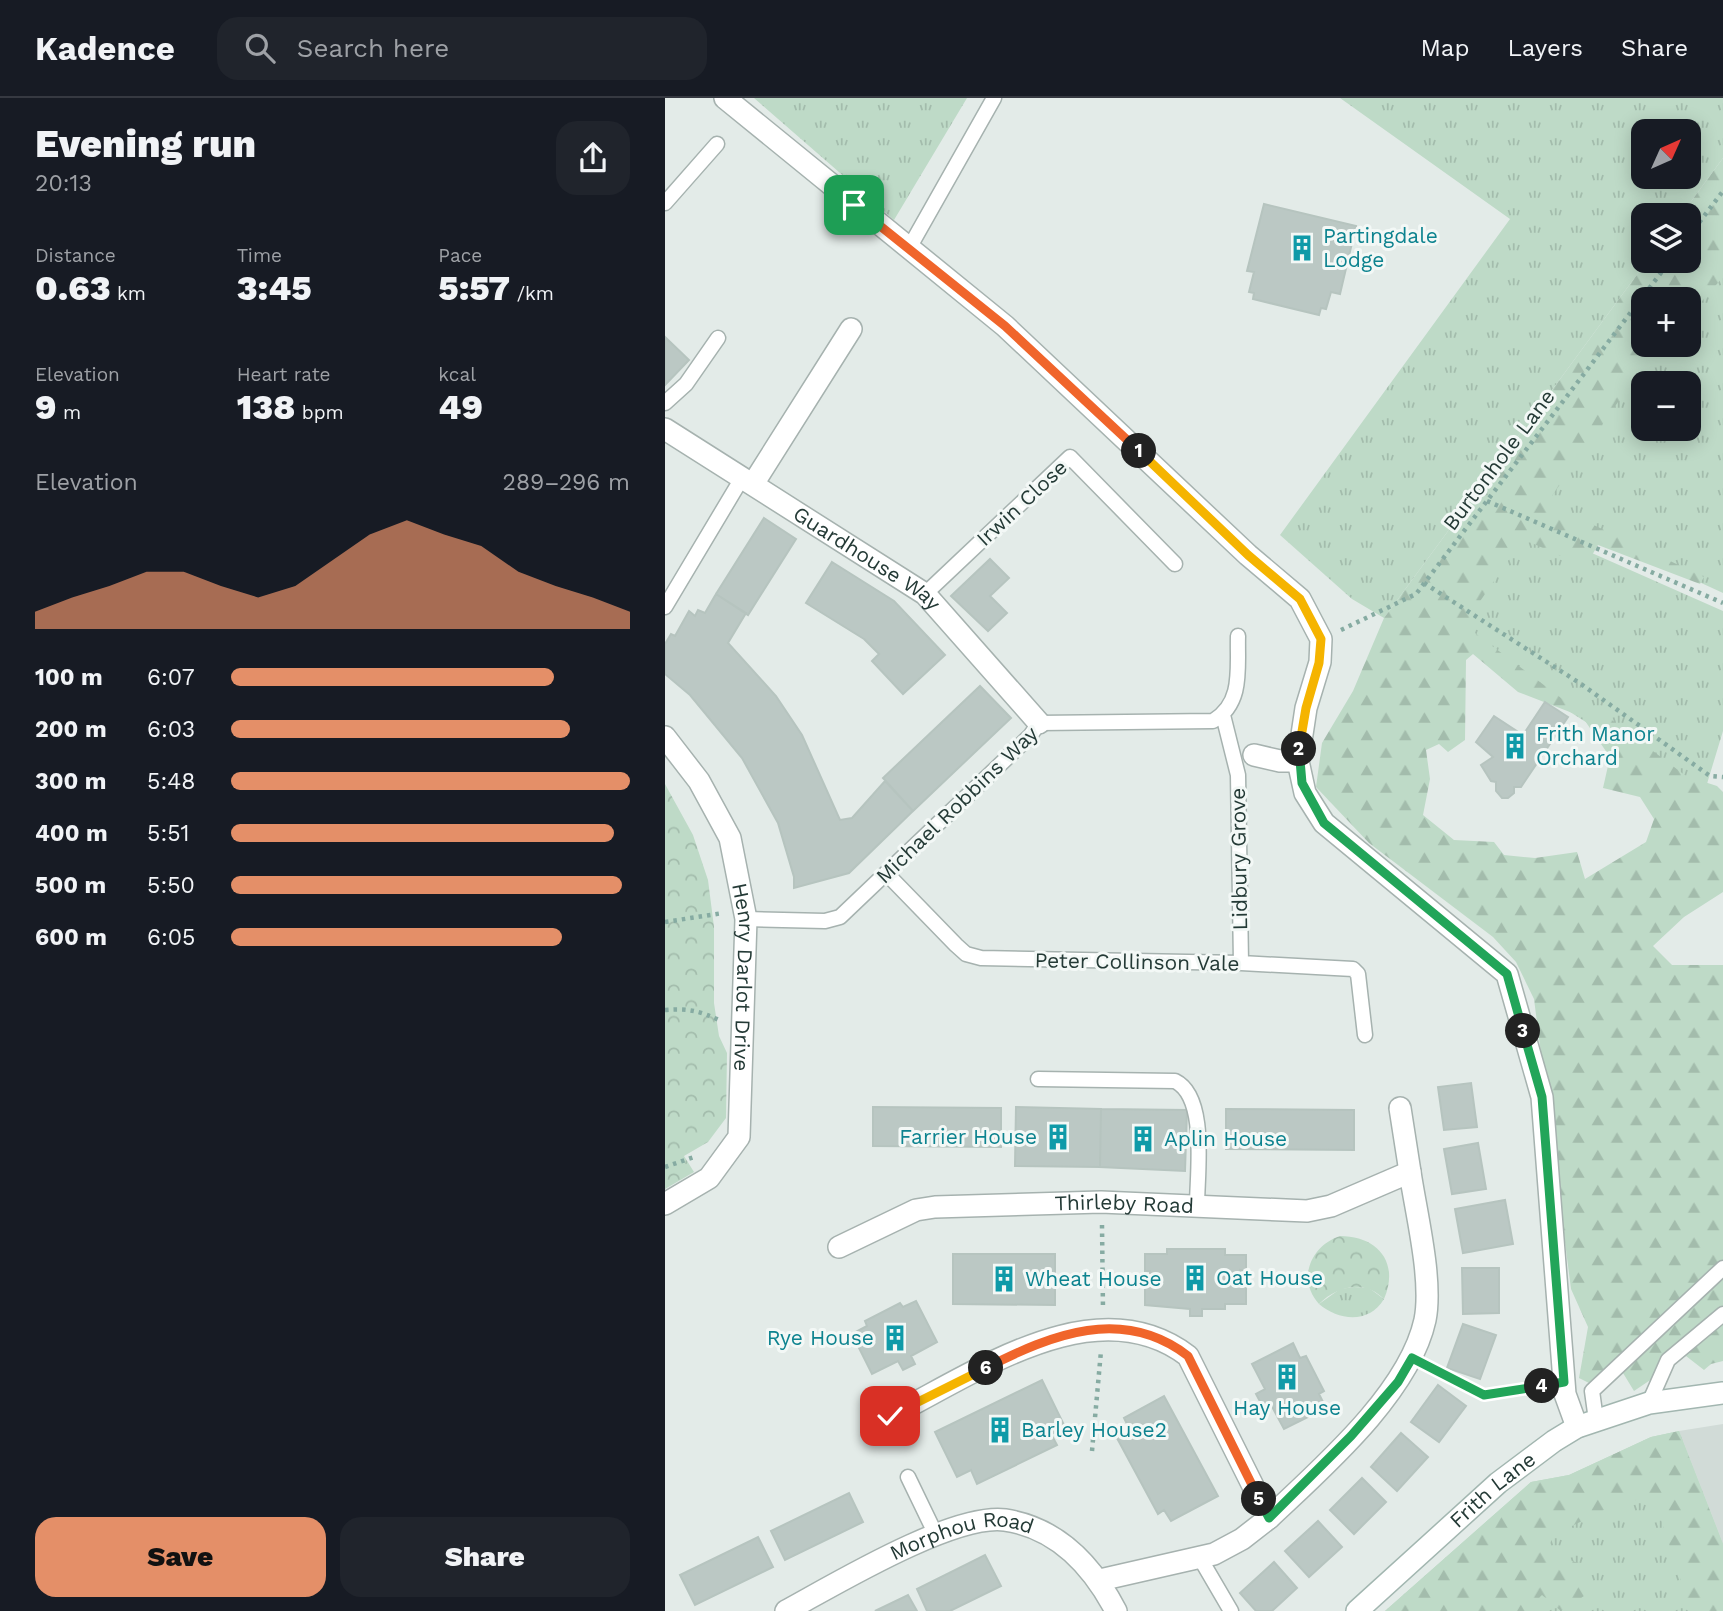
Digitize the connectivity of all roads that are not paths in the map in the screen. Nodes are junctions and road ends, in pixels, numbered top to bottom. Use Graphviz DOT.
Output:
graph roads {
  1 [pos="725,98"];
  2 [pos="994,98"];
  3 [pos="717,144"];
  4 [pos="665,203"];
  5 [pos="908,250"];
  6 [pos="851,329"];
  7 [pos="718,338"];
  8 [pos="665,403"];
  9 [pos="665,429"];
  10 [pos="747,481"];
  11 [pos="1175,564"];
  12 [pos="925,594"];
  13 [pos="665,607"];
  14 [pos="1238,636"];
  15 [pos="1223,715"];
  16 [pos="1039,723"];
  17 [pos="665,737"];
  18 [pos="1254,755"];
  19 [pos="1298,761"];
  20 [pos="886,873"];
  21 [pos="736,919"];
  22 [pos="1241,963"];
  23 [pos="1365,1035"];
  24 [pos="1038,1079"];
  25 [pos="1400,1108"];
  26 [pos="1410,1172"];
  27 [pos="665,1204"];
  28 [pos="1197,1206"];
  29 [pos="839,1247"];
  30 [pos="1723,1268"];
  31 [pos="1723,1314"];
  32 [pos="1723,1393"];
  33 [pos="1649,1403"];
  34 [pos="890,1416"];
  35 [pos="1587,1424"];
  36 [pos="908,1477"];
  37 [pos="1269,1518"];
  38 [pos="936,1535"];
  39 [pos="1200,1558"];
  40 [pos="1100,1580"];
  41 [pos="786,1611"];
  42 [pos="1116,1611"];
  43 [pos="1230,1611"];
  44 [pos="1357,1611"];
  1 -- 5 [label="street"];
  2 -- 5 [label="lane"];
  3 -- 4 [label="lane"];
  5 -- 19 [label="street"];
  6 -- 10 [label="street"];
  7 -- 8 [label="lane"];
  9 -- 10 [label="street, Guardhouse Way"];
  10 -- 12 [label="street, Guardhouse Way"];
  10 -- 13 [label="lane"];
  11 -- 12 [label="lane, Irwin Close"];
  12 -- 16 [label="street, Guardhouse Way"];
  14 -- 15 [label="lane"];
  15 -- 16 [label="lane, Michael Robbins Way"];
  15 -- 22 [label="lane, Lidbury Grove"];
  16 -- 20 [label="lane, Michael Robbins Way"];
  17 -- 21 [label="street, Henry Darlot Drive"];
  18 -- 19 [label="street"];
  19 -- 35 [label="street"];
  20 -- 21 [label="lane, Michael Robbins Way"];
  20 -- 22 [label="lane, Peter Collinson Vale"];
  21 -- 27 [label="street, Henry Darlot Drive"];
  22 -- 23 [label="lane, Peter Collinson Vale"];
  24 -- 28 [label="lane"];
  25 -- 26 [label="street"];
  26 -- 28 [label="street, Thirleby Road"];
  26 -- 37 [label="street"];
  28 -- 29 [label="street, Thirleby Road"];
  30 -- 35 [label="lane"];
  31 -- 33 [label="lane"];
  32 -- 33 [label="street, Frith Lane"];
  33 -- 35 [label="street, Frith Lane"];
  34 -- 37 [label="street"];
  35 -- 44 [label="street, Frith Lane"];
  36 -- 38 [label="lane"];
  37 -- 39 [label="street"];
  38 -- 40 [label="street, Morphou Road"];
  38 -- 41 [label="street, Morphou Road"];
  39 -- 40 [label="street"];
  39 -- 43 [label="lane"];
  40 -- 42 [label="street, Morphou Road"];
}
